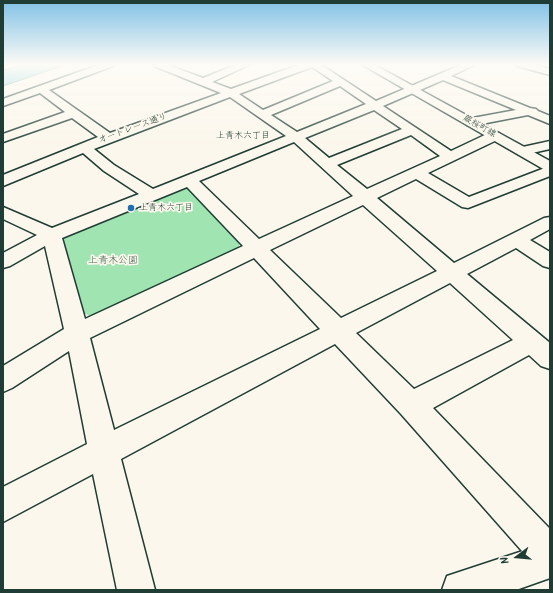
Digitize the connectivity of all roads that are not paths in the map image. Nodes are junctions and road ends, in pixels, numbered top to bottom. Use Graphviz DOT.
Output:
graph roads {
  1 [pos="35,92"];
  2 [pos="46,92"];
  3 [pos="228,92"];
  4 [pos="235,92"];
  5 [pos="316,92"];
  6 [pos="355,92"];
  7 [pos="408,92"];
  8 [pos="415,92"];
  9 [pos="482,92"];
  10 [pos="231,93"];
  11 [pos="3,103"];
  12 [pos="375,105"];
  13 [pos="550,107"];
  14 [pos="530,111"];
  15 [pos="74,113"];
  16 [pos="262,114"];
  17 [pos="550,120"];
  18 [pos="471,122"];
  19 [pos="412,130"];
  20 [pos="494,136"];
  21 [pos="296,137"];
  22 [pos="3,138"];
  23 [pos="108,138"];
  24 [pos="550,145"];
  25 [pos="84,147"];
  26 [pos="523,151"];
  27 [pos="450,156"];
  28 [pos="327,164"];
  29 [pos="550,167"];
  30 [pos="550,171"];
  31 [pos="417,173"];
  32 [pos="189,180"];
  33 [pos="3,181"];
  34 [pos="152,195"];
  35 [pos="366,197"];
  36 [pos="3,212"];
  37 [pos="550,222"];
  38 [pos="52,235"];
  39 [pos="516,239"];
  40 [pos="255,250"];
  41 [pos="3,261"];
  42 [pos="550,261"];
  43 [pos="451,272"];
  44 [pos="337,331"];
  45 [pos="78,333"];
  46 [pos="541,350"];
  47 [pos="3,380"];
  48 [pos="411,406"];
  49 [pos="105,451"];
  50 [pos="3,505"];
  51 [pos="550,555"];
  52 [pos="550,560"];
  53 [pos="136,590"];
  54 [pos="461,590"];
  1 -- 11 [label="street"];
  2 -- 15 [label="street"];
  3 -- 10 [label="street"];
  4 -- 10 [label="street, オートレース通り"];
  5 -- 16 [label="street"];
  6 -- 12 [label="street"];
  7 -- 12 [label="street"];
  8 -- 18 [label="street, 蕨桜町線"];
  9 -- 14 [label="street"];
  10 -- 16 [label="street"];
  10 -- 23 [label="street, オートレース通り"];
  12 -- 19 [label="street"];
  12 -- 21 [label="street"];
  13 -- 14 [label="street"];
  14 -- 17 [label="street"];
  14 -- 18 [label="street"];
  15 -- 22 [label="street"];
  15 -- 23 [label="street"];
  16 -- 21 [label="street"];
  18 -- 20 [label="street, 蕨桜町線"];
  19 -- 27 [label="street"];
  19 -- 28 [label="street"];
  20 -- 26 [label="street, 蕨桜町線"];
  20 -- 27 [label="street"];
  21 -- 28 [label="street"];
  21 -- 32 [label="street"];
  23 -- 25 [label="street, オートレース通り"];
  24 -- 26 [label="street"];
  25 -- 33 [label="street, オートレース通り"];
  25 -- 34 [label="street"];
  26 -- 29 [label="street, 蕨桜町線"];
  27 -- 31 [label="street"];
  28 -- 35 [label="street"];
  30 -- 31 [label="street"];
  31 -- 35 [label="street"];
  32 -- 34 [label="street"];
  32 -- 40 [label="street"];
  34 -- 38 [label="street"];
  35 -- 40 [label="street"];
  35 -- 43 [label="street"];
  36 -- 38 [label="street"];
  37 -- 39 [label="street"];
  38 -- 41 [label="street"];
  38 -- 45 [label="street"];
  39 -- 42 [label="street"];
  39 -- 43 [label="street"];
  40 -- 44 [label="street"];
  40 -- 45 [label="street"];
  43 -- 44 [label="street"];
  43 -- 46 [label="street"];
  44 -- 48 [label="street"];
  44 -- 49 [label="street"];
  45 -- 47 [label="street"];
  45 -- 49 [label="street"];
  46 -- 48 [label="street"];
  48 -- 51 [label="street"];
  49 -- 50 [label="street"];
  49 -- 53 [label="street"];
  52 -- 54 [label="street"];
}
